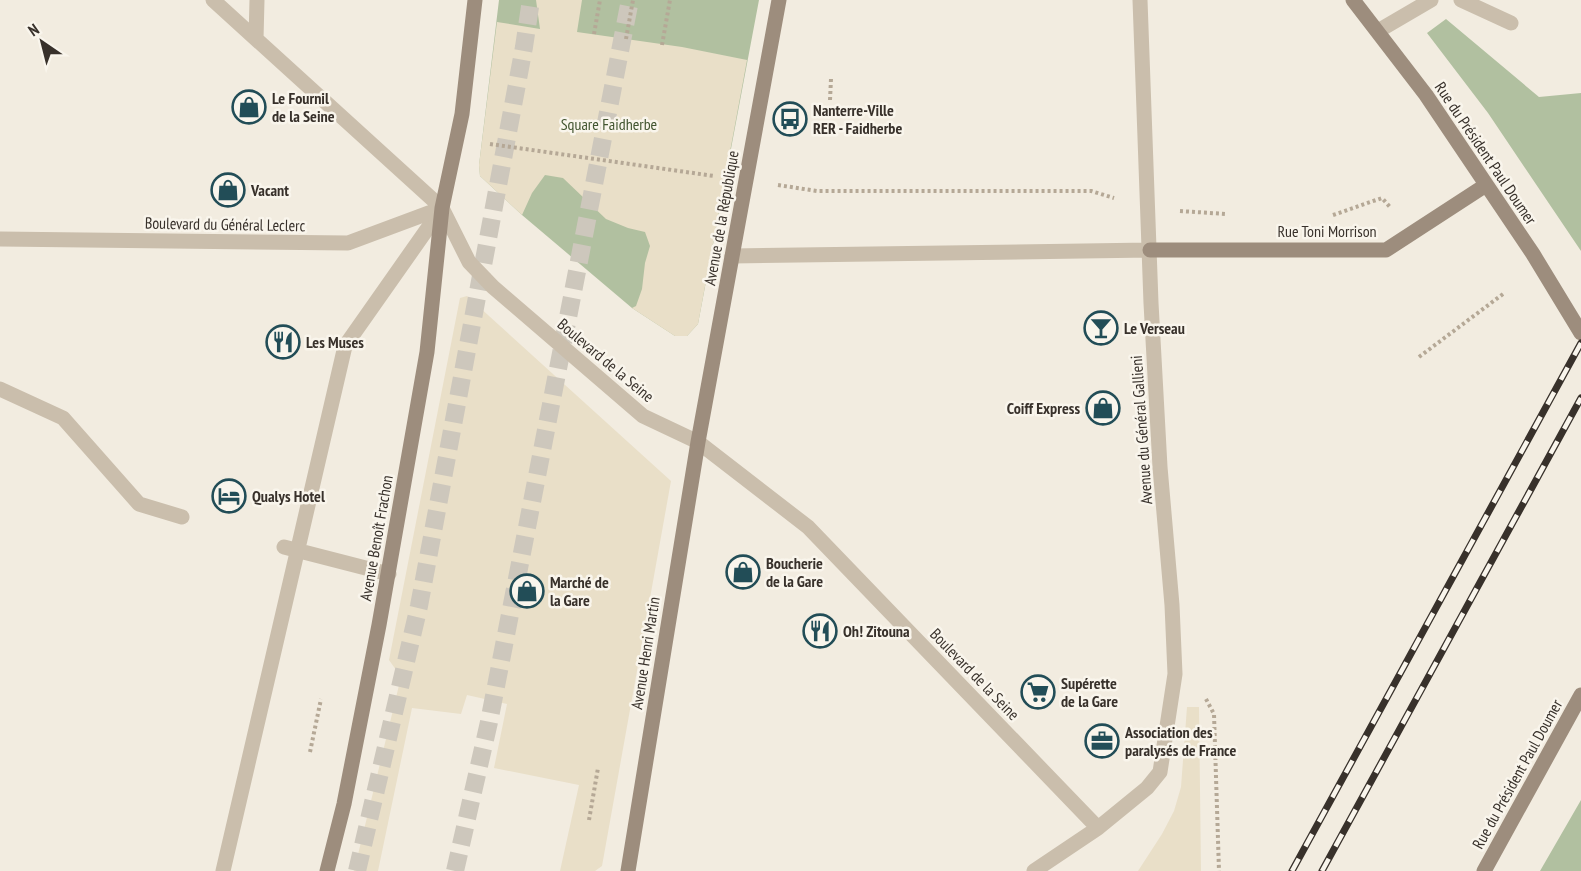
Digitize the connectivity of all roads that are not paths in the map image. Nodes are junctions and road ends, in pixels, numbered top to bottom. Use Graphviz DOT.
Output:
graph roads {
  1 [pos="213,0"];
  2 [pos="257,0"];
  3 [pos="476,0"];
  4 [pos="779,0"];
  5 [pos="1140,0"];
  6 [pos="1353,0"];
  7 [pos="1431,0"];
  8 [pos="1461,0"];
  9 [pos="1511,23"];
  10 [pos="1378,31"];
  11 [pos="256,39"];
  12 [pos="1486,185"];
  13 [pos="442,208"];
  14 [pos="0,239"];
  15 [pos="1150,250"];
  16 [pos="732,256"];
  17 [pos="1581,333"];
  18 [pos="0,389"];
  19 [pos="698,442"];
  20 [pos="182,517"];
  21 [pos="290,549"];
  22 [pos="389,574"];
  23 [pos="1581,695"];
  24 [pos="1098,828"];
  25 [pos="223,871"];
  26 [pos="327,871"];
  27 [pos="628,871"];
  28 [pos="1034,871"];
  29 [pos="1484,871"];
  1 -- 11 [label="street, Boulevard de la Seine"];
  2 -- 11 [label="street"];
  3 -- 13 [label="street, Avenue Benoît Frachon"];
  4 -- 16 [label="street, Avenue de la République"];
  5 -- 15 [label="street, Avenue du Général Gallieni"];
  6 -- 10 [label="street, Rue du Président Paul Doumer"];
  7 -- 10 [label="street"];
  8 -- 9 [label="street"];
  10 -- 12 [label="street, Rue du Président Paul Doumer"];
  11 -- 13 [label="street, Boulevard de la Seine"];
  12 -- 15 [label="street, Rue Toni Morrison"];
  12 -- 17 [label="street, Rue du Président Paul Doumer"];
  13 -- 14 [label="street, Boulevard du Général Leclerc"];
  13 -- 19 [label="street, Boulevard de la Seine"];
  13 -- 21 [label="street"];
  13 -- 22 [label="street, Avenue Benoît Frachon"];
  15 -- 16 [label="street"];
  15 -- 24 [label="street, Avenue du Général Gallieni"];
  16 -- 19 [label="street, Avenue de la République"];
  18 -- 20 [label="street"];
  19 -- 24 [label="street, Boulevard de la Seine"];
  19 -- 27 [label="street, Avenue Henri Martin"];
  21 -- 22 [label="street"];
  21 -- 25 [label="street"];
  22 -- 26 [label="street, Avenue Benoît Frachon"];
  23 -- 29 [label="street, Rue du Président Paul Doumer"];
  24 -- 28 [label="street, Avenue du Général Gallieni"];
}
